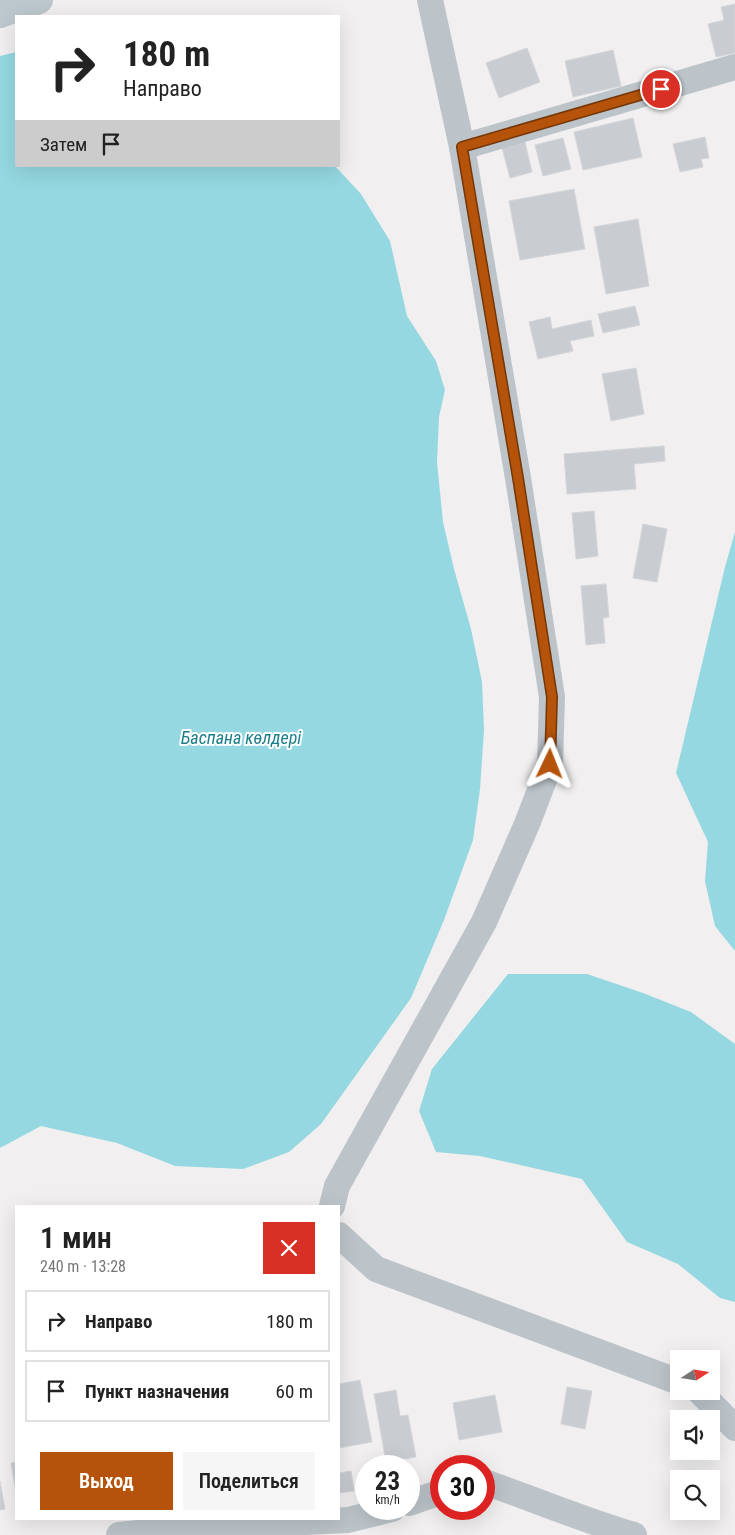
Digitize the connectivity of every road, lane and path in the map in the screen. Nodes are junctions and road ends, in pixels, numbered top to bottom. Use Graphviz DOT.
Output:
graph roads {
  1 [pos="39,0"];
  2 [pos="430,0"];
  3 [pos="0,14"];
  4 [pos="735,67"];
  5 [pos="462,147"];
  6 [pos="335,1196"];
  7 [pos="340,1237"];
  8 [pos="670,1379"];
  9 [pos="708,1400"];
  10 [pos="735,1428"];
  11 [pos="495,1486"];
  12 [pos="355,1518"];
  13 [pos="119,1535"];
  14 [pos="634,1535"];
  1 -- 3 [label="main road"];
  2 -- 5 [label="street"];
  4 -- 5 [label="street"];
  5 -- 6 [label="street"];
  7 -- 8 [label="street"];
  9 -- 10 [label="street"];
  11 -- 14 [label="street"];
  12 -- 13 [label="street"];
}
